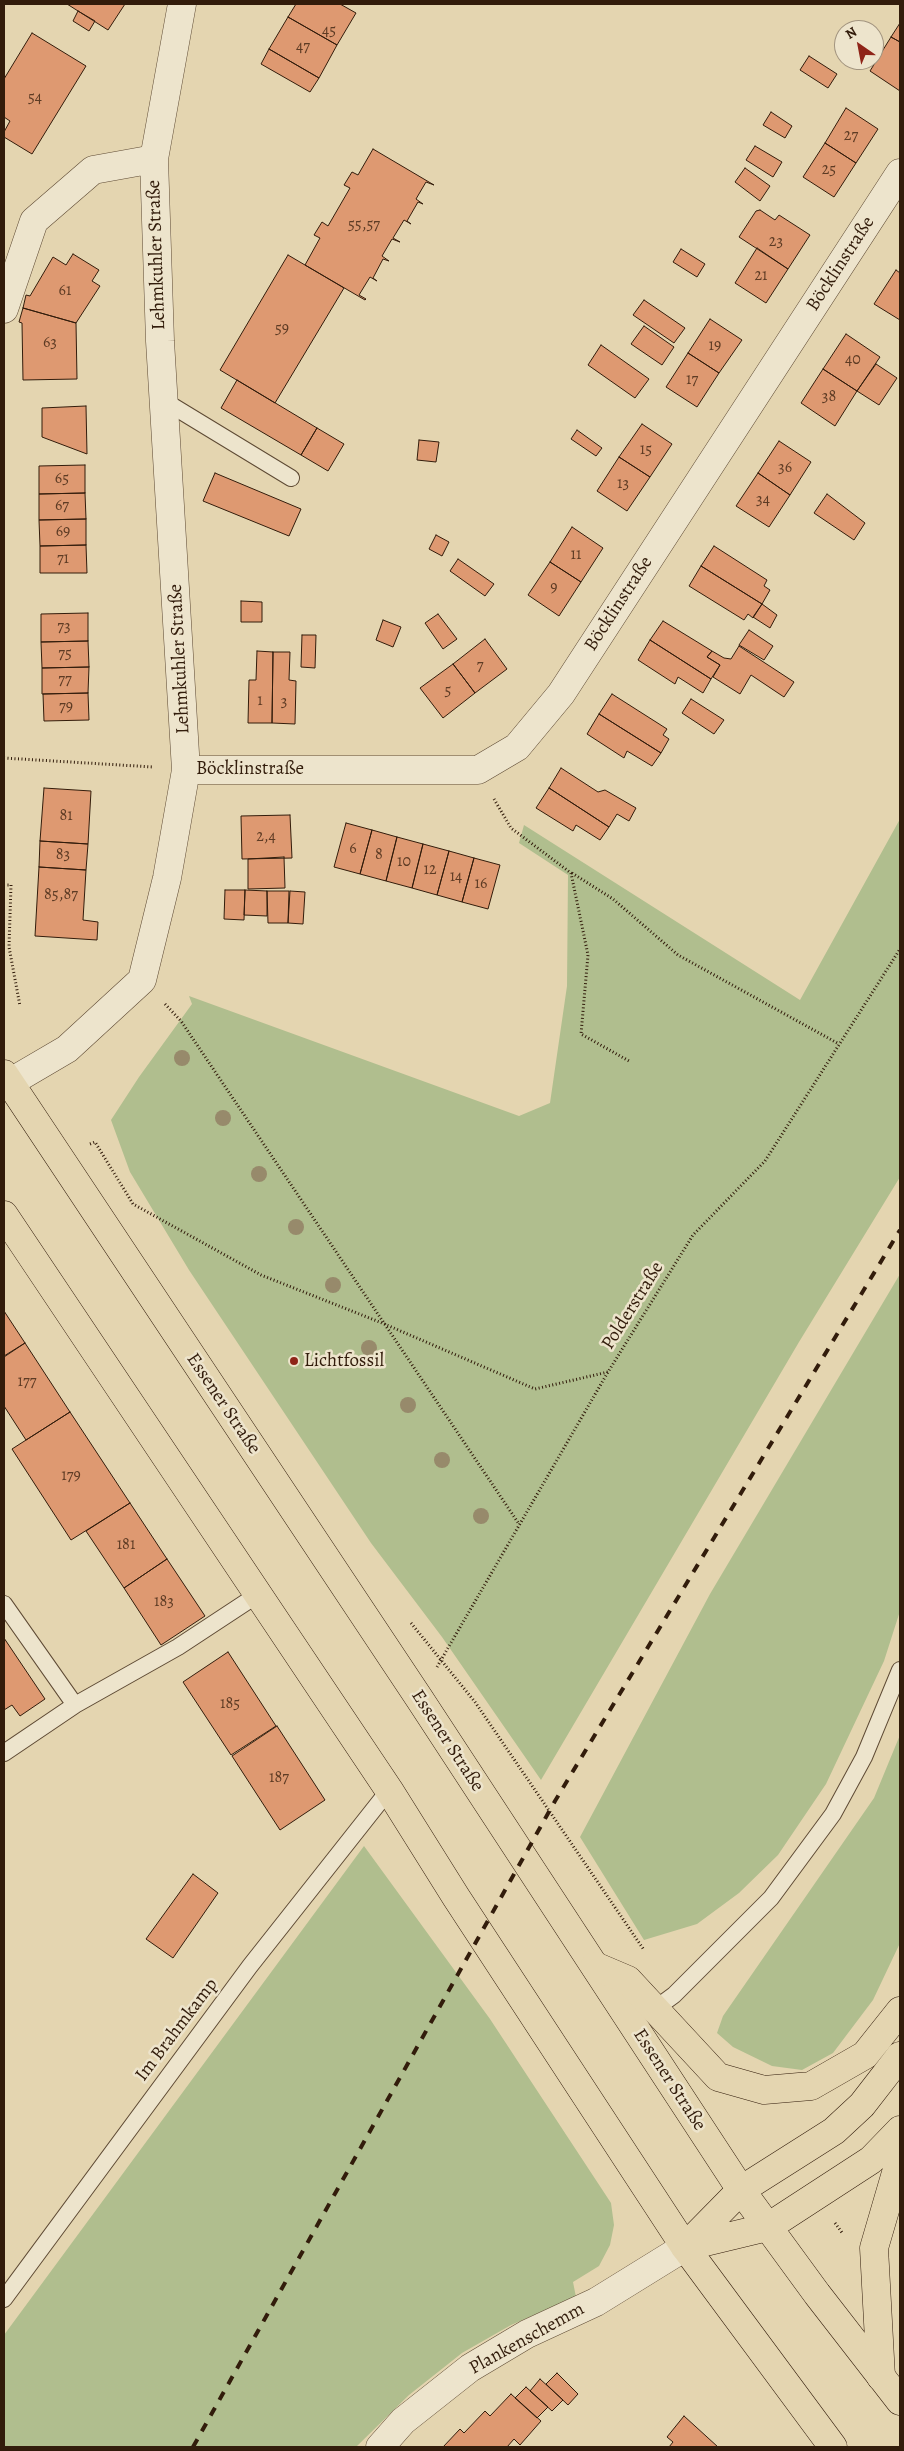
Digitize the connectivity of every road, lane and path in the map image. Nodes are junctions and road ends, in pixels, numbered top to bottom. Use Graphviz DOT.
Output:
graph roads {
  1 [pos="182,4"];
  2 [pos="154,159"];
  3 [pos="900,173"];
  4 [pos="4,309"];
  5 [pos="166,402"];
  6 [pos="291,478"];
  7 [pos="4,758"];
  8 [pos="186,770"];
  9 [pos="478,770"];
  10 [pos="571,873"];
  11 [pos="4,885"];
  12 [pos="900,948"];
  13 [pos="142,980"];
  14 [pos="20,1006"];
  15 [pos="839,1044"];
  16 [pos="629,1061"];
  17 [pos="5,1080"];
  18 [pos="62,1162"];
  19 [pos="4,1215"];
  20 [pos="382,1323"];
  21 [pos="608,1372"];
  22 [pos="519,1524"];
  23 [pos="257,1595"];
  24 [pos="4,1604"];
  25 [pos="406,1617"];
  26 [pos="442,1658"];
  27 [pos="900,1670"];
  28 [pos="419,1698"];
  29 [pos="75,1705"];
  30 [pos="4,1753"];
  31 [pos="389,1790"];
  32 [pos="646,1954"];
  33 [pos="596,1966"];
  34 [pos="655,2009"];
  35 [pos="900,2012"];
  36 [pos="900,2056"];
  37 [pos="900,2130"];
  38 [pos="900,2159"];
  39 [pos="741,2190"];
  40 [pos="768,2227"];
  41 [pos="685,2247"];
  42 [pos="4,2299"];
  43 [pos="881,2377"];
  44 [pos="900,2401"];
  45 [pos="380,2447"];
  46 [pos="833,2447"];
  1 -- 2 [label="street, Lehmkuhler Straße"];
  2 -- 4 [label="street, Lehmkuhler Straße"];
  2 -- 5 [label="street, Lehmkuhler Straße"];
  3 -- 9 [label="street, Böcklinstraße"];
  5 -- 6 [label="lane"];
  5 -- 8 [label="street, Lehmkuhler Straße"];
  7 -- 8 [label="path"];
  8 -- 9 [label="street, Böcklinstraße"];
  8 -- 13 [label="street, Lehmkuhler Straße"];
  9 -- 10 [label="path"];
  10 -- 15 [label="path"];
  10 -- 16 [label="path"];
  11 -- 14 [label="path"];
  12 -- 15 [label="path, Polderstraße"];
  13 -- 17 [label="street"];
  13 -- 20 [label="path"];
  15 -- 21 [label="path, Polderstraße"];
  17 -- 18 [label="main road, Essener Straße"];
  18 -- 20 [label="path"];
  18 -- 28 [label="main road, Essener Straße"];
  19 -- 23 [label="main road"];
  20 -- 21 [label="path"];
  20 -- 22 [label="path"];
  21 -- 22 [label="path, Polderstraße"];
  22 -- 26 [label="path, Polderstraße"];
  23 -- 29 [label="lane"];
  23 -- 31 [label="main road"];
  24 -- 29 [label="lane"];
  25 -- 26 [label="path"];
  26 -- 28 [label="path, Polderstraße"];
  26 -- 32 [label="path"];
  27 -- 34 [label="lane"];
  28 -- 33 [label="main road, Essener Straße"];
  29 -- 30 [label="lane"];
  31 -- 41 [label="main road"];
  31 -- 42 [label="lane, Im Brahmkamp"];
  33 -- 34 [label="main road"];
  33 -- 39 [label="main road, Essener Straße"];
  34 -- 35 [label="main road"];
  36 -- 39 [label="main road"];
  37 -- 40 [label="main road"];
  38 -- 43 [label="main road"];
  39 -- 40 [label="main road, Essener Straße"];
  39 -- 41 [label="main road"];
  40 -- 41 [label="main road"];
  40 -- 43 [label="main road, Essener Straße"];
  41 -- 45 [label="street, Plankenschemm"];
  41 -- 46 [label="main road"];
  43 -- 44 [label="main road, Essener Straße"];
}
